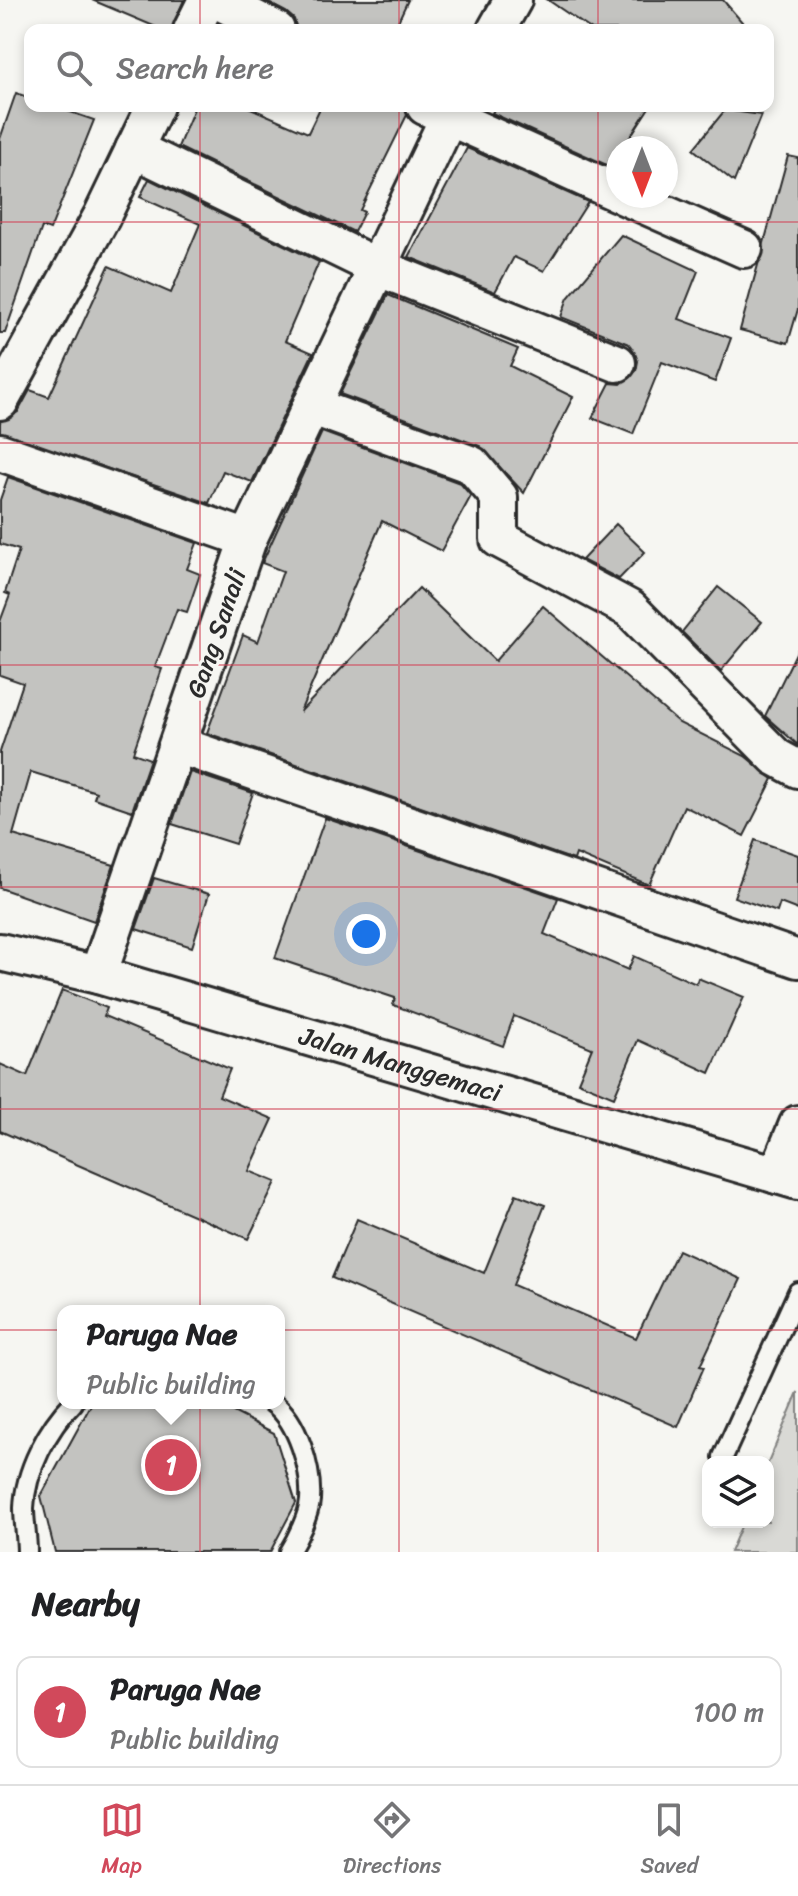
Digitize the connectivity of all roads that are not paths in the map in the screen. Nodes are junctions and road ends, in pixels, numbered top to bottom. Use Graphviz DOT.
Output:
graph roads {
  1 [pos="207,0"];
  2 [pos="217,0"];
  3 [pos="513,0"];
  4 [pos="195,24"];
  5 [pos="264,24"];
  6 [pos="499,24"];
  7 [pos="152,112"];
  8 [pos="441,112"];
  9 [pos="446,112"];
  10 [pos="134,149"];
  11 [pos="606,187"];
  12 [pos="651,208"];
  13 [pos="744,249"];
  14 [pos="377,267"];
  15 [pos="617,363"];
  16 [pos="0,401"];
  17 [pos="311,406"];
  18 [pos="0,452"];
  19 [pos="248,539"];
  20 [pos="178,745"];
  21 [pos="798,769"];
  22 [pos="0,952"];
  23 [pos="798,959"];
  24 [pos="98,975"];
  25 [pos="798,1124"];
  26 [pos="787,1178"];
  27 [pos="798,1292"];
  28 [pos="67,1409"];
  29 [pos="281,1409"];
  30 [pos="723,1456"];
  31 [pos="27,1552"];
  32 [pos="289,1552"];
  1 -- 4 [label="street"];
  2 -- 5 [label="street"];
  3 -- 6 [label="street"];
  7 -- 10 [label="street"];
  8 -- 14 [label="street"];
  9 -- 11 [label="street"];
  10 -- 14 [label="street"];
  10 -- 16 [label="street"];
  12 -- 13 [label="street"];
  14 -- 15 [label="street"];
  14 -- 17 [label="street"];
  17 -- 19 [label="street"];
  17 -- 21 [label="street"];
  18 -- 19 [label="street, Gang Sanali"];
  19 -- 20 [label="street, Gang Sanali"];
  20 -- 23 [label="street"];
  20 -- 24 [label="street, Gang Sanali"];
  22 -- 24 [label="street, Jalan Manggemaci"];
  24 -- 26 [label="street, Jalan Manggemaci"];
  25 -- 26 [label="street"];
  27 -- 30 [label="lane"];
  28 -- 31 [label="lane"];
  29 -- 32 [label="lane"];
}
